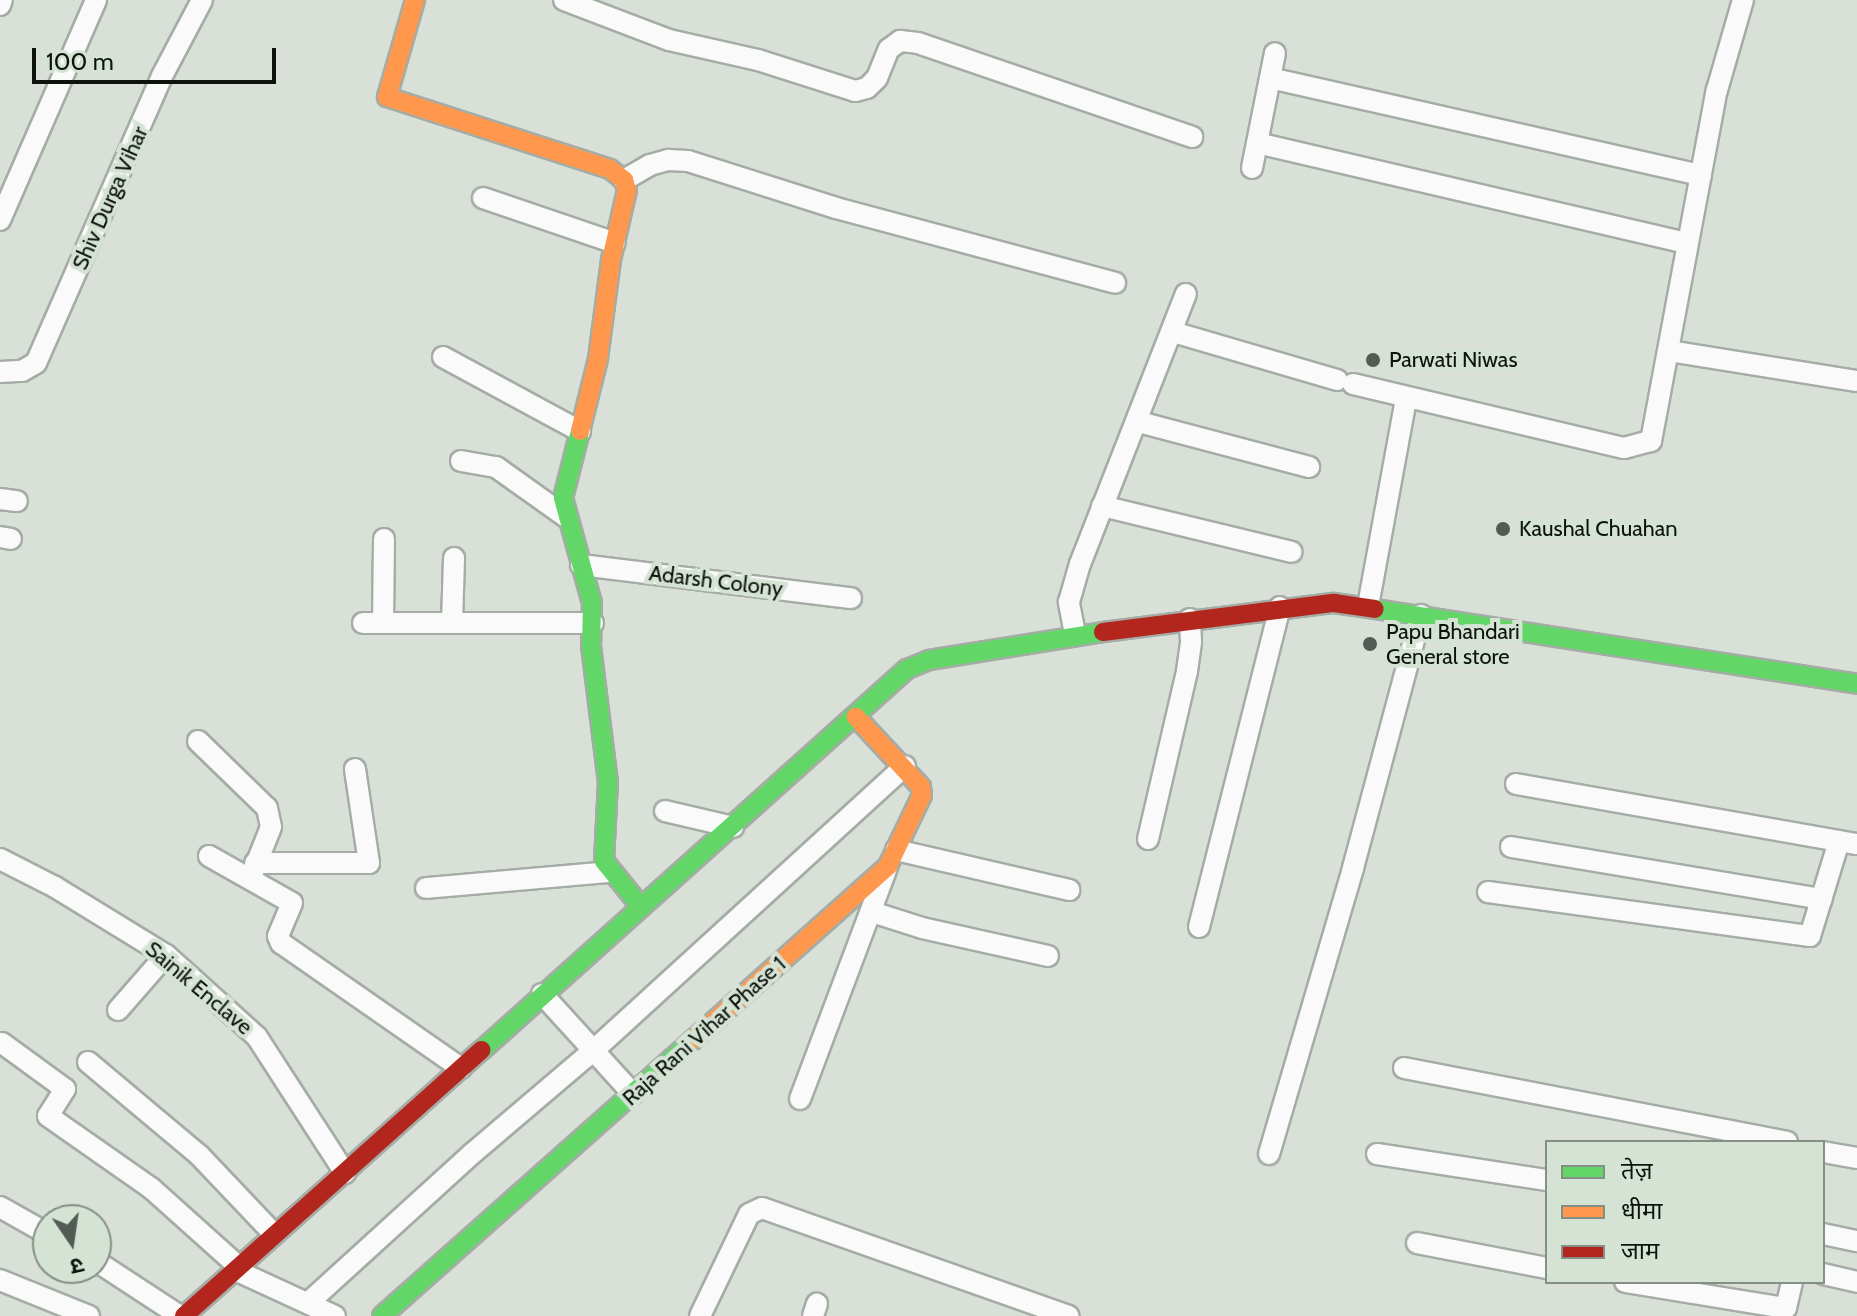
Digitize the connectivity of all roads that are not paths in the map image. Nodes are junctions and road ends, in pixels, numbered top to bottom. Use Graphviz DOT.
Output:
graph roads {
  1 [pos="96,0"];
  2 [pos="202,0"];
  3 [pos="415,0"];
  4 [pos="564,0"];
  5 [pos="1743,0"];
  6 [pos="1275,53"];
  7 [pos="1270,78"];
  8 [pos="1192,137"];
  9 [pos="1257,143"];
  10 [pos="1252,168"];
  11 [pos="1701,175"];
  12 [pos="624,180"];
  13 [pos="483,198"];
  14 [pos="0,220"];
  15 [pos="615,243"];
  16 [pos="1688,243"];
  17 [pos="1115,283"];
  18 [pos="1186,294"];
  19 [pos="1173,332"];
  20 [pos="1669,351"];
  21 [pos="443,357"];
  22 [pos="0,372"];
  23 [pos="1857,381"];
  24 [pos="1406,398"];
  25 [pos="1139,422"];
  26 [pos="580,431"];
  27 [pos="461,461"];
  28 [pos="1309,467"];
  29 [pos="1102,506"];
  30 [pos="566,517"];
  31 [pos="384,539"];
  32 [pos="1292,552"];
  33 [pos="454,558"];
  34 [pos="581,565"];
  35 [pos="851,598"];
  36 [pos="1368,606"];
  37 [pos="1280,607"];
  38 [pos="1421,615"];
  39 [pos="1190,619"];
  40 [pos="452,623"];
  41 [pos="593,623"];
  42 [pos="1073,626"];
  43 [pos="1857,684"];
  44 [pos="856,717"];
  45 [pos="198,741"];
  46 [pos="905,766"];
  47 [pos="355,769"];
  48 [pos="1516,784"];
  49 [pos="665,811"];
  50 [pos="733,827"];
  51 [pos="1148,839"];
  52 [pos="1848,843"];
  53 [pos="1511,847"];
  54 [pos="209,856"];
  55 [pos="892,858"];
  56 [pos="0,859"];
  57 [pos="253,871"];
  58 [pos="609,872"];
  59 [pos="426,888"];
  60 [pos="1069,890"];
  61 [pos="1488,892"];
  62 [pos="1822,899"];
  63 [pos="641,907"];
  64 [pos="872,912"];
  65 [pos="1199,927"];
  66 [pos="166,955"];
  67 [pos="1048,956"];
  68 [pos="542,994"];
  69 [pos="118,1010"];
  70 [pos="2,1043"];
  71 [pos="594,1050"];
  72 [pos="88,1062"];
  73 [pos="461,1068"];
  74 [pos="1404,1068"];
  75 [pos="633,1094"];
  76 [pos="800,1099"];
  77 [pos="1777,1140"];
  78 [pos="1825,1152"];
  79 [pos="1269,1154"];
  80 [pos="1377,1154"];
  81 [pos="1857,1158"];
  82 [pos="345,1173"];
  83 [pos="1545,1180"];
  84 [pos="0,1207"];
  85 [pos="32,1225"];
  86 [pos="273,1233"];
  87 [pos="1825,1234"];
  88 [pos="1857,1241"];
  89 [pos="1417,1243"];
  90 [pos="236,1268"];
  91 [pos="1545,1268"];
  92 [pos="112,1271"];
  93 [pos="1825,1274"];
  94 [pos="0,1280"];
  95 [pos="1857,1282"];
  96 [pos="1637,1284"];
  97 [pos="1792,1284"];
  98 [pos="308,1303"];
  99 [pos="89,1316"];
  100 [pos="182,1316"];
  101 [pos="335,1316"];
  102 [pos="382,1316"];
  103 [pos="700,1316"];
  104 [pos="1069,1316"];
  1 -- 14 [label="street"];
  2 -- 22 [label="street, Shiv Durga Vihar"];
  3 -- 12 [label="street"];
  4 -- 8 [label="street"];
  5 -- 11 [label="street"];
  6 -- 7 [label="street"];
  7 -- 9 [label="street"];
  7 -- 11 [label="street"];
  9 -- 10 [label="street"];
  9 -- 16 [label="street"];
  11 -- 16 [label="street"];
  12 -- 15 [label="street"];
  12 -- 17 [label="street"];
  13 -- 15 [label="street"];
  15 -- 26 [label="street"];
  16 -- 20 [label="street"];
  18 -- 19 [label="street"];
  19 -- 24 [label="street"];
  19 -- 25 [label="street"];
  20 -- 23 [label="street"];
  20 -- 24 [label="street"];
  21 -- 26 [label="street"];
  24 -- 36 [label="street"];
  25 -- 28 [label="street"];
  25 -- 29 [label="street"];
  26 -- 30 [label="street"];
  27 -- 30 [label="street"];
  29 -- 32 [label="street"];
  29 -- 42 [label="street"];
  30 -- 34 [label="street"];
  31 -- 40 [label="street"];
  33 -- 40 [label="street"];
  34 -- 35 [label="street, Adarsh Colony"];
  34 -- 41 [label="street"];
  36 -- 37 [label="street"];
  36 -- 38 [label="street"];
  37 -- 39 [label="street"];
  37 -- 65 [label="street"];
  38 -- 43 [label="street"];
  38 -- 79 [label="street"];
  39 -- 42 [label="street"];
  39 -- 51 [label="street"];
  40 -- 41 [label="street"];
  41 -- 58 [label="street"];
  42 -- 44 [label="street"];
  44 -- 46 [label="street, Raja Rani Vihar Phase 1"];
  44 -- 50 [label="street"];
  45 -- 57 [label="street"];
  46 -- 55 [label="street, Raja Rani Vihar Phase 1"];
  46 -- 71 [label="street"];
  47 -- 57 [label="street"];
  48 -- 52 [label="street"];
  49 -- 50 [label="street"];
  50 -- 63 [label="street"];
  52 -- 62 [label="street"];
  53 -- 62 [label="street"];
  54 -- 57 [label="street"];
  55 -- 60 [label="street"];
  55 -- 64 [label="street"];
  55 -- 75 [label="street, Raja Rani Vihar Phase 1"];
  56 -- 66 [label="street, Sainik Enclave"];
  57 -- 73 [label="street"];
  58 -- 59 [label="street"];
  58 -- 63 [label="street"];
  61 -- 62 [label="street"];
  63 -- 68 [label="street"];
  64 -- 67 [label="street"];
  64 -- 76 [label="street"];
  66 -- 69 [label="street"];
  66 -- 82 [label="street, Sainik Enclave"];
  68 -- 71 [label="street"];
  68 -- 73 [label="street"];
  70 -- 90 [label="street"];
  71 -- 75 [label="street"];
  71 -- 98 [label="street"];
  72 -- 86 [label="street"];
  73 -- 82 [label="street"];
  74 -- 77 [label="street"];
  75 -- 102 [label="street, Raja Rani Vihar Phase 1"];
  78 -- 81 [label="street"];
  80 -- 83 [label="street"];
  82 -- 86 [label="street"];
  84 -- 85 [label="street"];
  86 -- 90 [label="street"];
  87 -- 88 [label="street"];
  89 -- 91 [label="street"];
  90 -- 98 [label="street"];
  90 -- 100 [label="street"];
  92 -- 100 [label="street"];
  93 -- 95 [label="street"];
  94 -- 99 [label="street"];
  96 -- 97 [label="street"];
  98 -- 101 [label="street"];
  103 -- 104 [label="street"];
}
